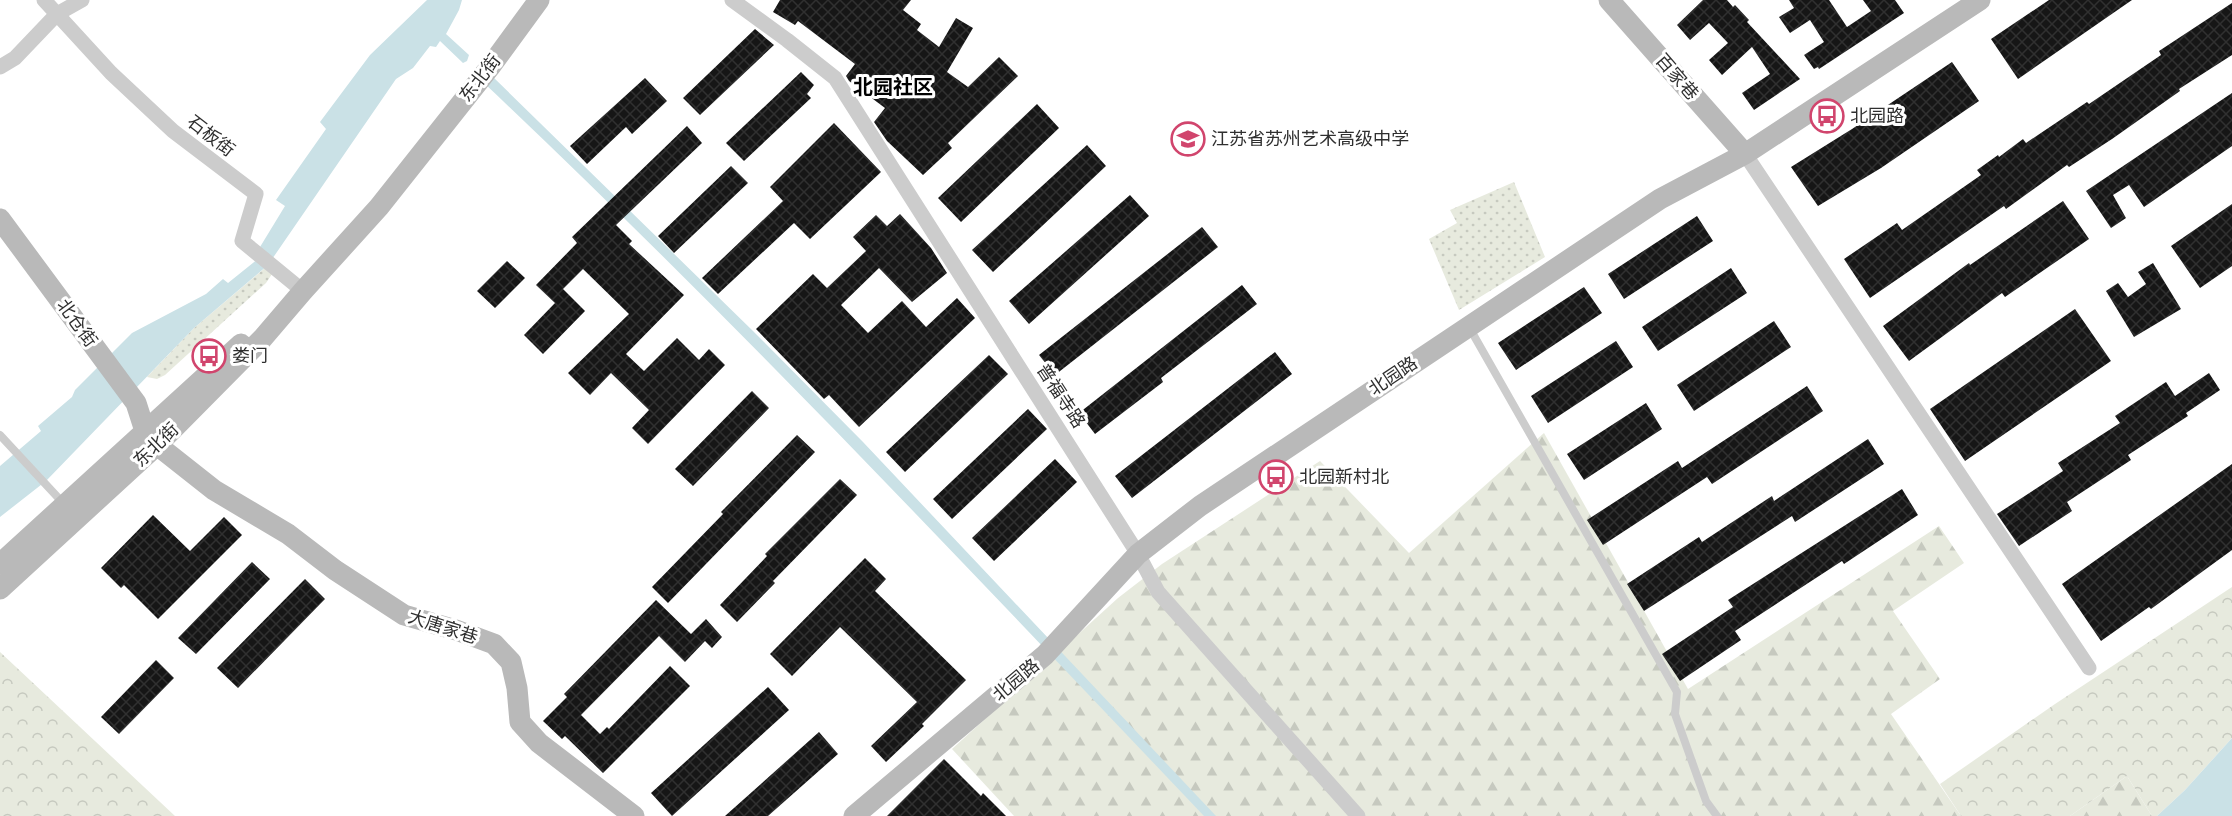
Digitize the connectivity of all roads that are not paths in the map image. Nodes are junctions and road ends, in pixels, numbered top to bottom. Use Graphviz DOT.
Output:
graph roads {
  1 [pos="44,0"];
  2 [pos="82,0"];
  3 [pos="539,0"];
  4 [pos="732,0"];
  5 [pos="1609,0"];
  6 [pos="1980,0"];
  7 [pos="57,14"];
  8 [pos="0,67"];
  9 [pos="1745,154"];
  10 [pos="0,219"];
  11 [pos="303,291"];
  12 [pos="1468,326"];
  13 [pos="0,435"];
  14 [pos="151,438"];
  15 [pos="65,505"];
  16 [pos="1138,554"];
  17 [pos="14,560"];
  18 [pos="0,589"];
  19 [pos="2089,668"];
  20 [pos="634,816"];
  21 [pos="854,816"];
  22 [pos="1358,816"];
  23 [pos="1717,816"];
  1 -- 7 [label="street"];
  2 -- 7 [label="street"];
  3 -- 11 [label="street, 东北街"];
  4 -- 16 [label="street, 普福寺路"];
  5 -- 9 [label="street, 百家巷"];
  6 -- 9 [label="street, 北园路"];
  7 -- 8 [label="street"];
  7 -- 11 [label="street, 石板街"];
  9 -- 12 [label="street, 北园路"];
  9 -- 19 [label="street"];
  10 -- 14 [label="street, 北仓街"];
  11 -- 14 [label="street, 东北街"];
  12 -- 16 [label="street, 北园路"];
  12 -- 23 [label="lane"];
  13 -- 15 [label="lane"];
  14 -- 15 [label="street, 东北街"];
  14 -- 17 [label="street, 东北街"];
  14 -- 20 [label="street, 大唐家巷"];
  15 -- 17 [label="street, 东北街"];
  16 -- 21 [label="street, 北园路"];
  16 -- 22 [label="street, 普福寺路"];
  17 -- 18 [label="street, 东北街"];
}
